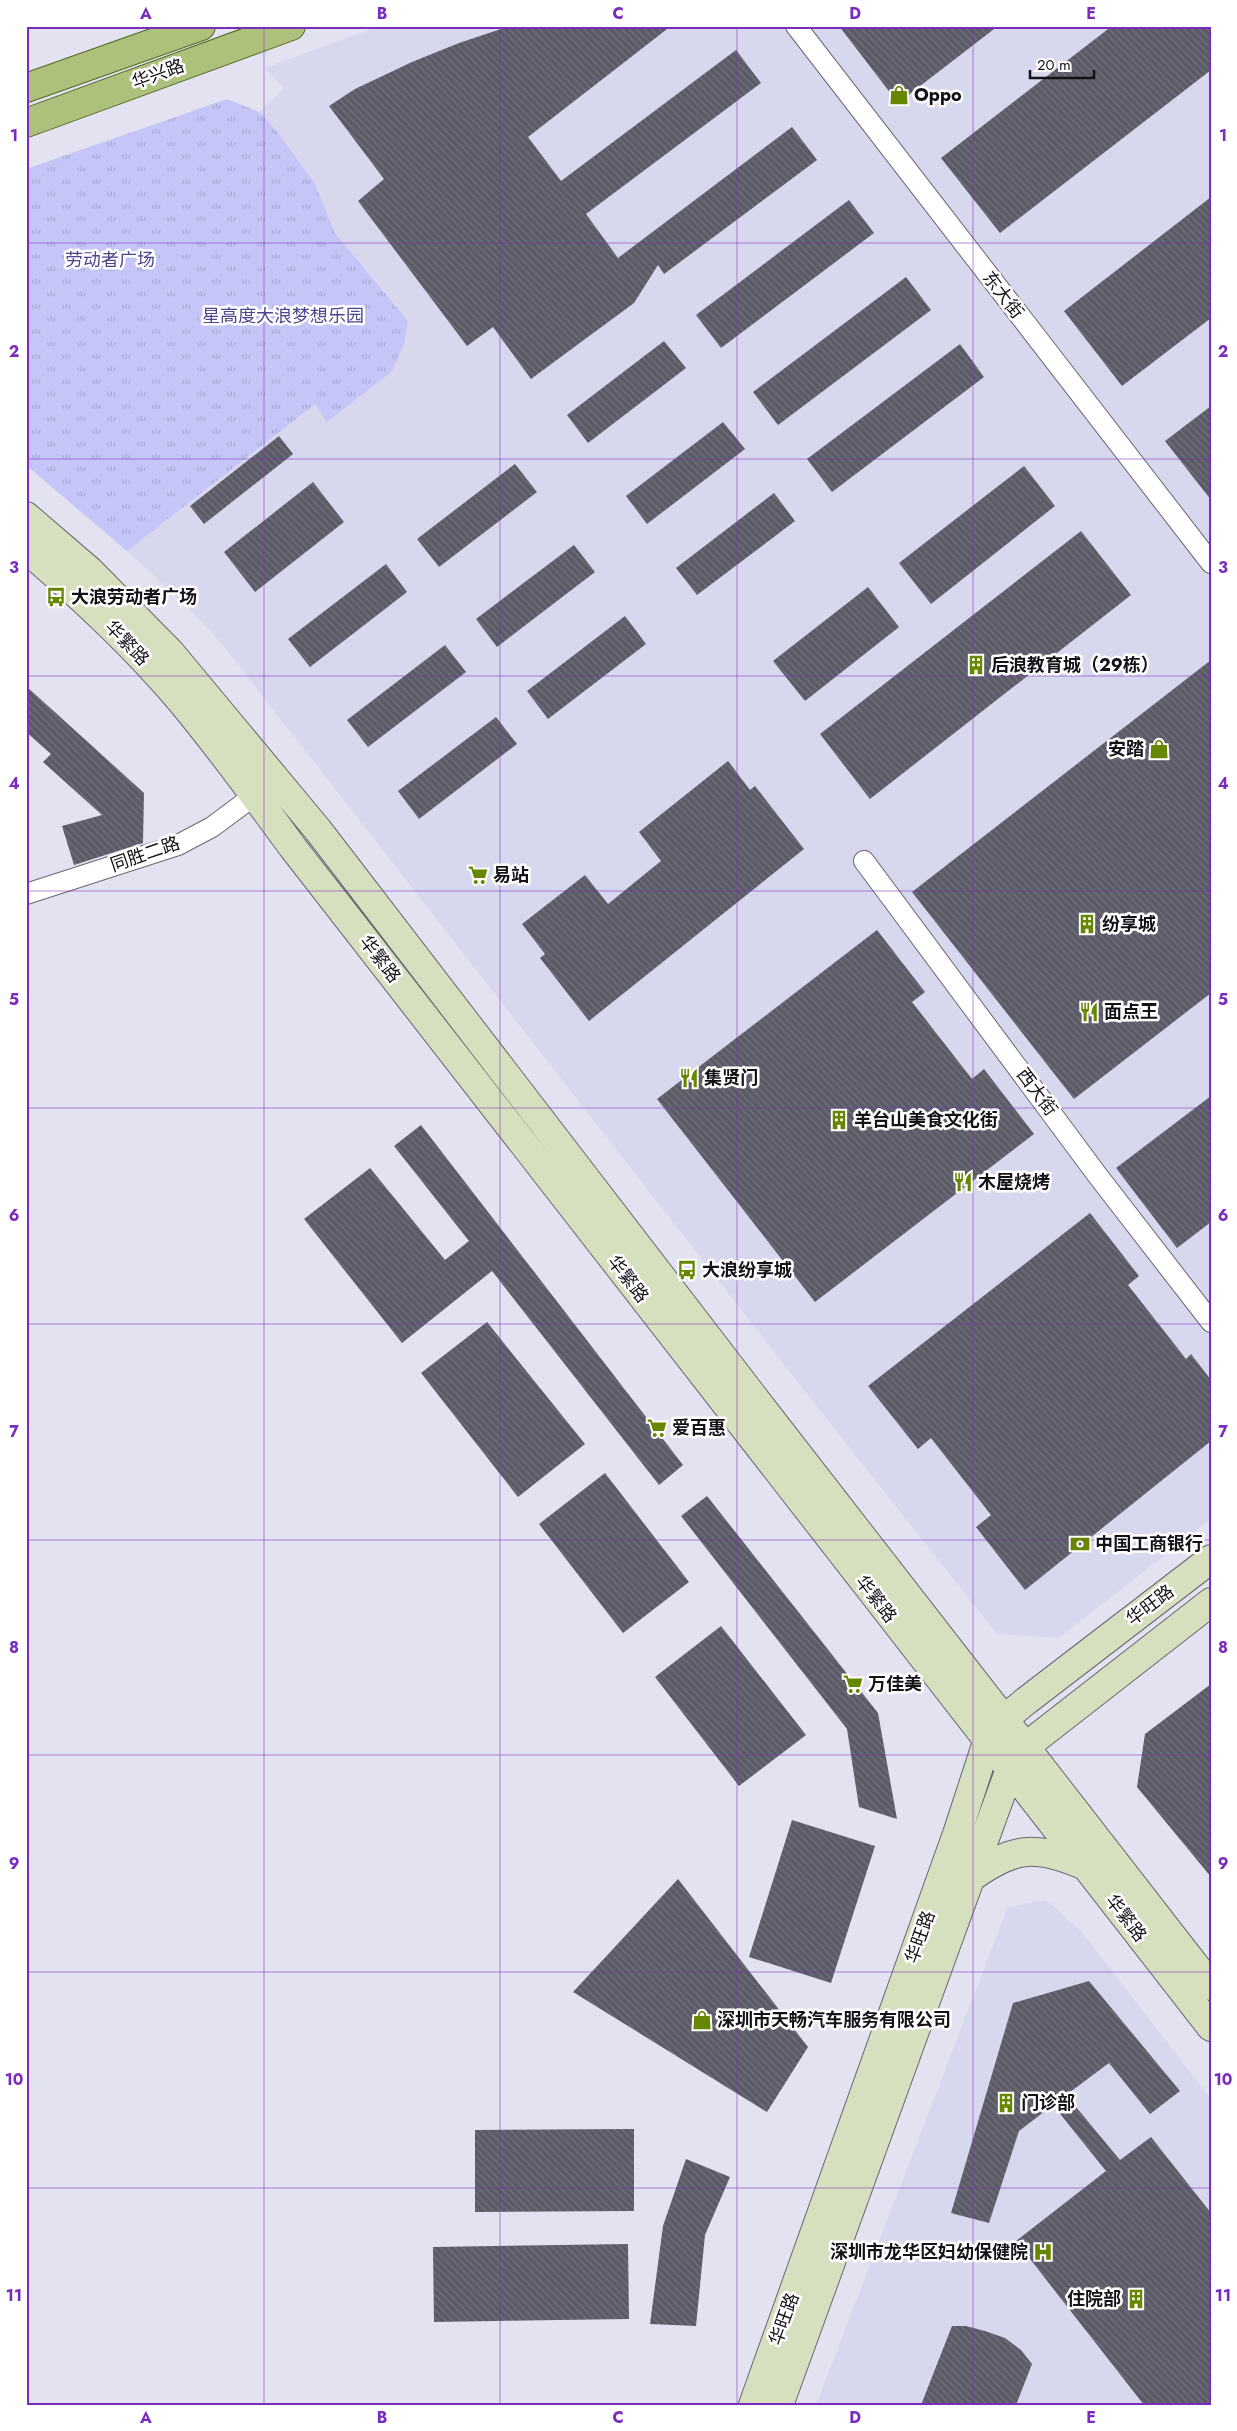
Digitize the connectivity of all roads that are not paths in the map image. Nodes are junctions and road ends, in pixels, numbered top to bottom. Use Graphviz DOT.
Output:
graph roads {
  1 [pos="201,26"];
  2 [pos="291,26"];
  3 [pos="796,26"];
  4 [pos="26,88"];
  5 [pos="26,123"];
  6 [pos="26,516"];
  7 [pos="26,549"];
  8 [pos="1211,563"];
  9 [pos="255,795"];
  10 [pos="864,861"];
  11 [pos="26,894"];
  12 [pos="1211,1322"];
  13 [pos="1211,1559"];
  14 [pos="1211,1602"];
  15 [pos="1004,1719"];
  16 [pos="987,1742"];
  17 [pos="1025,1747"];
  18 [pos="1010,1769"];
  19 [pos="1085,1866"];
  20 [pos="969,1879"];
  21 [pos="1211,1986"];
  22 [pos="1211,2026"];
  23 [pos="753,2405"];
  24 [pos="779,2405"];
  1 -- 4 [label="main road, 华兴路"];
  2 -- 5 [label="main road, 华兴路"];
  3 -- 8 [label="street, 东大街"];
  6 -- 15 [label="main road, 华繁路"];
  7 -- 9 [label="main road, 华繁路"];
  9 -- 11 [label="street, 同胜二路"];
  9 -- 16 [label="main road, 华繁路"];
  10 -- 12 [label="street, 西大街"];
  13 -- 15 [label="main road, 华旺路"];
  14 -- 17 [label="main road, 华旺路"];
  15 -- 16 [label="main road, 华旺路"];
  15 -- 17 [label="main road, 华繁路"];
  16 -- 18 [label="main road, 华繁路"];
  16 -- 23 [label="main road, 华旺路"];
  17 -- 18 [label="main road, 华旺路"];
  17 -- 21 [label="main road, 华繁路"];
  18 -- 19 [label="main road, 华繁路"];
  18 -- 20 [label="main road, 华旺路"];
  19 -- 20 [label="main road"];
  19 -- 22 [label="main road, 华繁路"];
  20 -- 24 [label="main road, 华旺路"];
}
